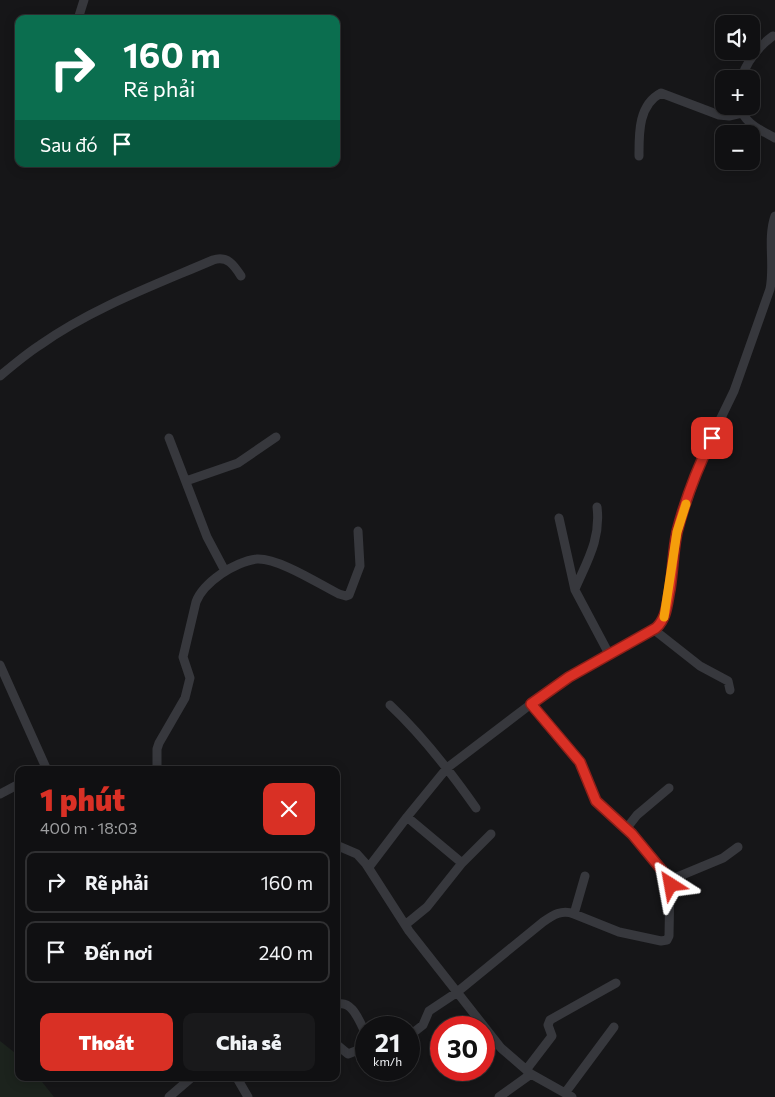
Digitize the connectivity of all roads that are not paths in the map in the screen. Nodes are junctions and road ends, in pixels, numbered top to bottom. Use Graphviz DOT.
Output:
graph roads {
  1 [pos="84,0"];
  2 [pos="79,15"];
  3 [pos="774,36"];
  4 [pos="745,70"];
  5 [pos="715,113"];
  6 [pos="745,115"];
  7 [pos="775,138"];
  8 [pos="639,156"];
  9 [pos="775,216"];
  10 [pos="774,243"];
  11 [pos="241,276"];
  12 [pos="0,376"];
  13 [pos="276,437"];
  14 [pos="168,438"];
  15 [pos="186,481"];
  16 [pos="598,507"];
  17 [pos="559,518"];
  18 [pos="358,531"];
  19 [pos="225,571"];
  20 [pos="575,590"];
  21 [pos="653,629"];
  22 [pos="609,654"];
  23 [pos="0,665"];
  24 [pos="730,690"];
  25 [pos="531,704"];
  26 [pos="390,705"];
  27 [pos="45,766"];
  28 [pos="157,766"];
  29 [pos="447,768"];
  30 [pos="15,786"];
  31 [pos="669,788"];
  32 [pos="0,794"];
  33 [pos="476,808"];
  34 [pos="406,817"];
  35 [pos="626,829"];
  36 [pos="490,834"];
  37 [pos="738,847"];
  38 [pos="340,850"];
  39 [pos="462,863"];
  40 [pos="369,867"];
  41 [pos="585,876"];
  42 [pos="670,880"];
  43 [pos="574,914"];
  44 [pos="404,925"];
  45 [pos="616,983"];
  46 [pos="456,993"];
  47 [pos="340,1003"];
  48 [pos="355,1016"];
  49 [pos="420,1027"];
  50 [pos="614,1027"];
  51 [pos="340,1047"];
  52 [pos="355,1051"];
  53 [pos="528,1072"];
  54 [pos="188,1081"];
  55 [pos="238,1081"];
  56 [pos="569,1095"];
  57 [pos="169,1097"];
  58 [pos="248,1097"];
  59 [pos="499,1097"];
  1 -- 2 [label="street"];
  3 -- 4 [label="street"];
  5 -- 8 [label="street"];
  6 -- 7 [label="street"];
  9 -- 10 [label="street"];
  10 -- 21 [label="street"];
  11 -- 12 [label="street"];
  13 -- 15 [label="street"];
  14 -- 15 [label="street"];
  15 -- 19 [label="street"];
  16 -- 20 [label="street"];
  17 -- 20 [label="street"];
  18 -- 19 [label="street"];
  19 -- 28 [label="street"];
  20 -- 22 [label="street"];
  21 -- 22 [label="street"];
  21 -- 24 [label="street"];
  22 -- 25 [label="street"];
  23 -- 27 [label="street"];
  25 -- 29 [label="street"];
  25 -- 35 [label="street"];
  26 -- 29 [label="street"];
  29 -- 33 [label="street"];
  29 -- 34 [label="street"];
  30 -- 32 [label="street"];
  31 -- 35 [label="street"];
  34 -- 39 [label="street"];
  34 -- 40 [label="street"];
  35 -- 42 [label="street"];
  36 -- 39 [label="street"];
  37 -- 42 [label="street"];
  38 -- 40 [label="street"];
  39 -- 44 [label="street"];
  40 -- 44 [label="street"];
  41 -- 43 [label="street"];
  42 -- 43 [label="street"];
  43 -- 46 [label="street"];
  44 -- 46 [label="street"];
  45 -- 53 [label="street"];
  46 -- 49 [label="street"];
  46 -- 53 [label="street"];
  47 -- 48 [label="street"];
  50 -- 56 [label="street"];
  51 -- 52 [label="street"];
  53 -- 56 [label="street"];
  53 -- 59 [label="street"];
  54 -- 57 [label="street"];
  55 -- 58 [label="street"];
}
